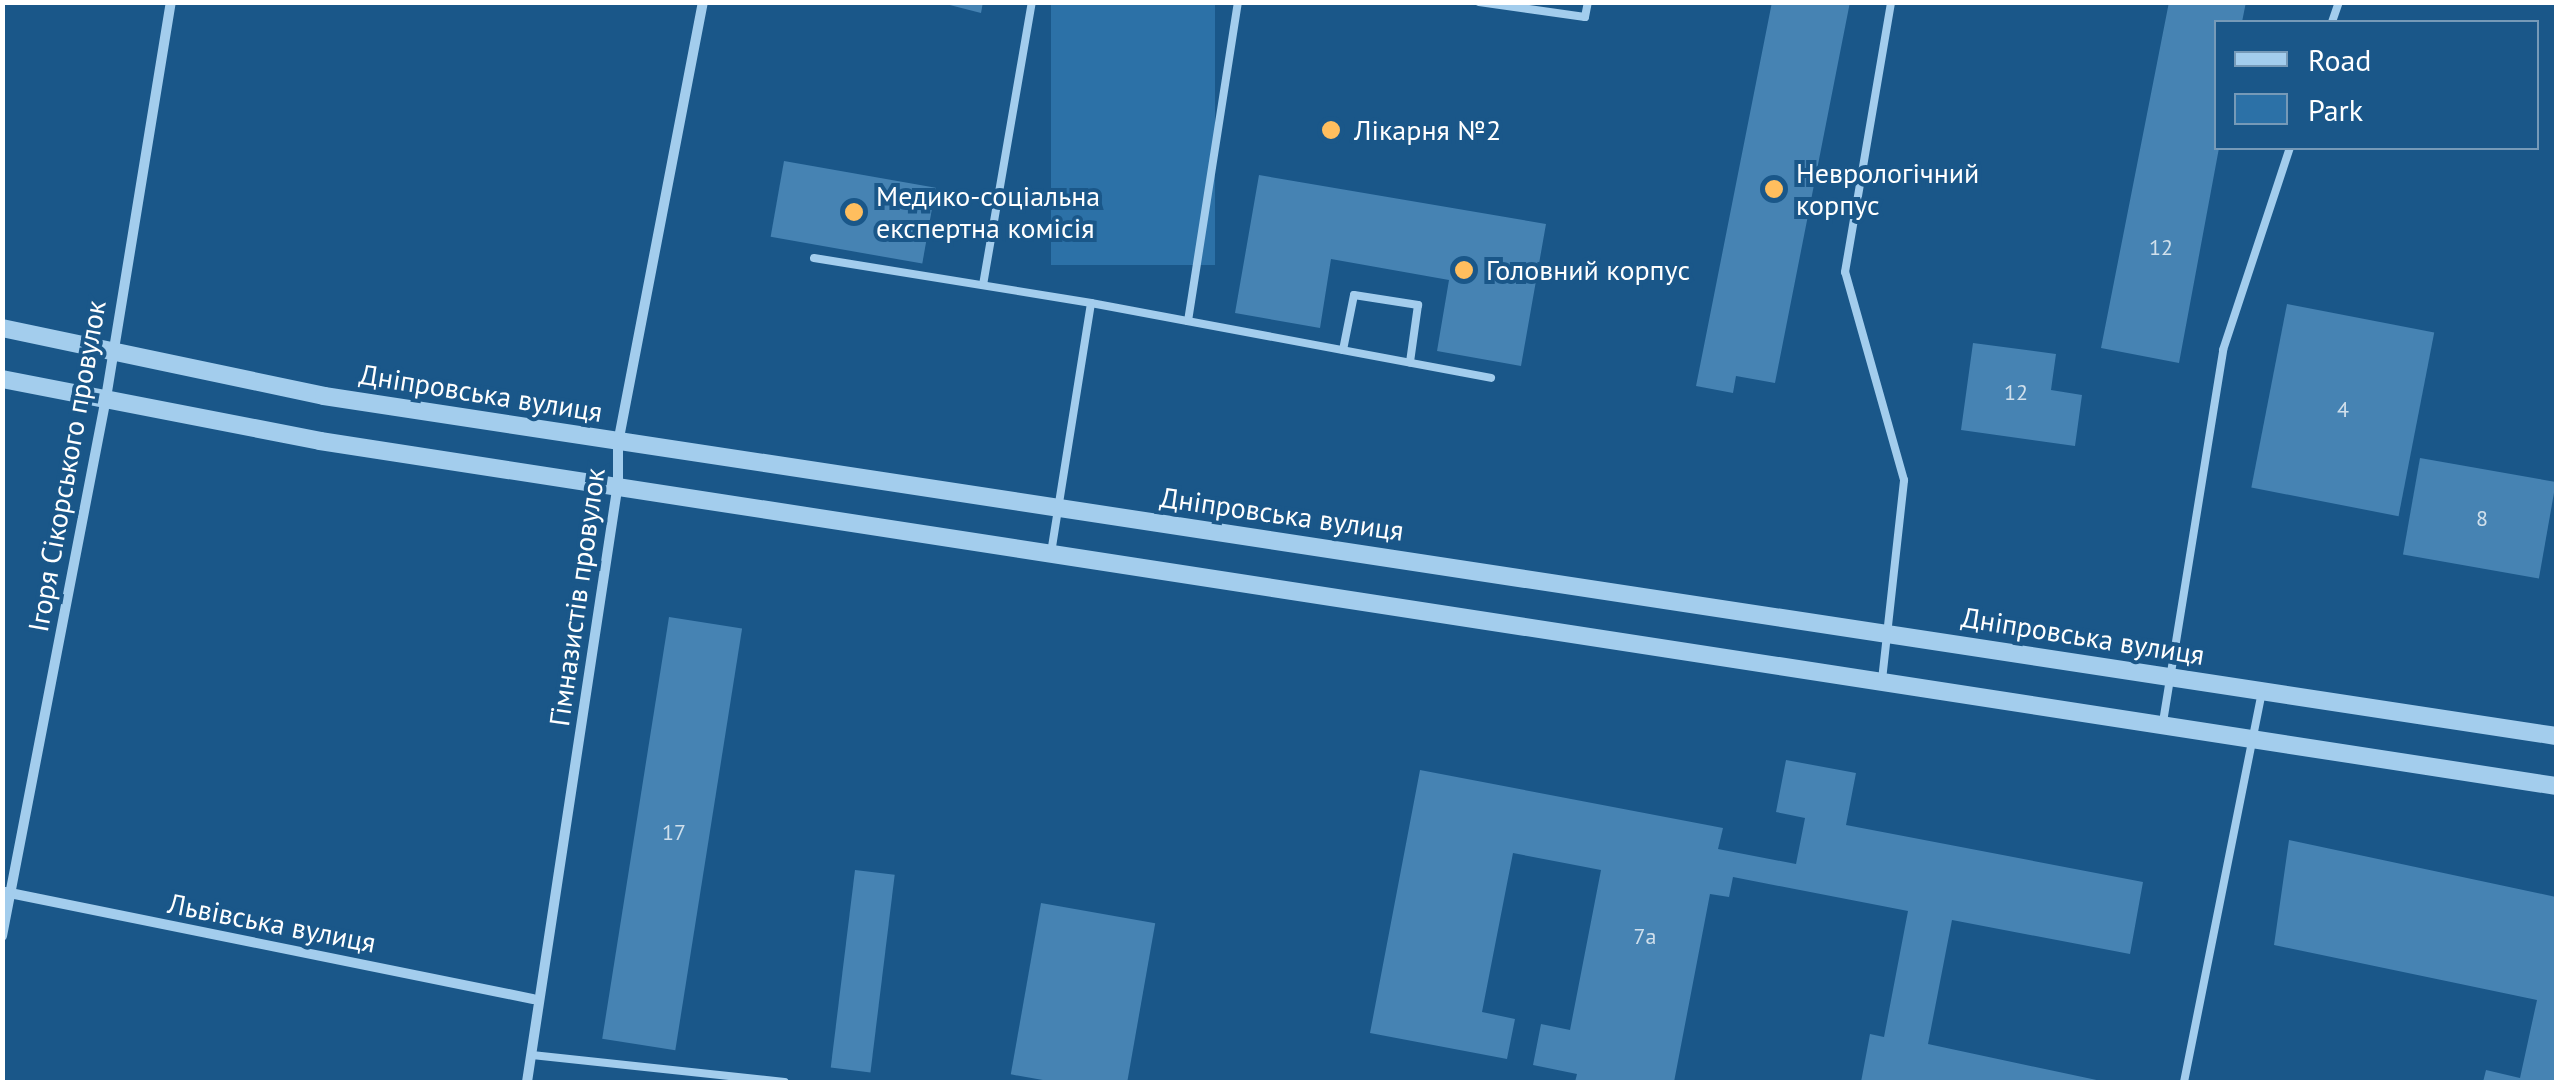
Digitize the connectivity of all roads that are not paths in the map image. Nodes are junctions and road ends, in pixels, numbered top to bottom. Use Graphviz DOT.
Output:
graph roads {
  1 [pos="172,2"];
  2 [pos="704,2"];
  3 [pos="1032,2"];
  4 [pos="1238,2"];
  5 [pos="1479,2"];
  6 [pos="1591,2"];
  7 [pos="1891,2"];
  8 [pos="2289,150"];
  9 [pos="814,258"];
  10 [pos="983,285"];
  11 [pos="1091,303"];
  12 [pos="1188,321"];
  13 [pos="2,328"];
  14 [pos="112,349"];
  15 [pos="1343,350"];
  16 [pos="1410,362"];
  17 [pos="1491,378"];
  18 [pos="2,379"];
  19 [pos="106,398"];
  20 [pos="618,443"];
  21 [pos="618,483"];
  22 [pos="1060,508"];
  23 [pos="1052,553"];
  24 [pos="1890,634"];
  25 [pos="2171,678"];
  26 [pos="1881,686"];
  27 [pos="2262,691"];
  28 [pos="2162,730"];
  29 [pos="2556,736"];
  30 [pos="2253,744"];
  31 [pos="2556,786"];
  32 [pos="5,892"];
  33 [pos="2,936"];
  34 [pos="533,999"];
  35 [pos="532,1055"];
  36 [pos="527,1082"];
  37 [pos="785,1082"];
  38 [pos="2184,1082"];
  1 -- 14 [label="street, Ігоря Сікорського провулок"];
  2 -- 20 [label="street, Гімназистів провулок"];
  3 -- 10 [label="lane"];
  4 -- 12 [label="lane"];
  5 -- 6 [label="lane"];
  7 -- 24 [label="lane"];
  8 -- 25 [label="lane"];
  9 -- 10 [label="lane"];
  10 -- 11 [label="lane"];
  11 -- 12 [label="lane"];
  11 -- 22 [label="lane"];
  12 -- 15 [label="lane"];
  13 -- 14 [label="street, Дніпровська вулиця"];
  14 -- 19 [label="street, Ігоря Сікорського провулок"];
  14 -- 20 [label="street, Дніпровська вулиця"];
  15 -- 16 [label="lane"];
  15 -- 16 [label="lane"];
  16 -- 17 [label="lane"];
  18 -- 19 [label="street"];
  19 -- 21 [label="street"];
  19 -- 32 [label="street, Ігоря Сікорського провулок"];
  20 -- 21 [label="street, Гімназистів провулок"];
  20 -- 22 [label="street, Дніпровська вулиця"];
  21 -- 23 [label="street"];
  21 -- 35 [label="street, Гімназистів провулок"];
  22 -- 23 [label="lane"];
  22 -- 24 [label="street, Дніпровська вулиця"];
  23 -- 26 [label="street"];
  24 -- 25 [label="street, Дніпровська вулиця"];
  24 -- 26 [label="lane"];
  25 -- 27 [label="street, Дніпровська вулиця"];
  25 -- 28 [label="lane"];
  26 -- 28 [label="street"];
  27 -- 29 [label="street, Дніпровська вулиця"];
  27 -- 30 [label="lane"];
  28 -- 30 [label="street"];
  30 -- 31 [label="street"];
  30 -- 38 [label="lane"];
  32 -- 33 [label="street, Ігоря Сікорського провулок"];
  32 -- 34 [label="street, Львівська вулиця"];
  35 -- 36 [label="street, Гімназистів провулок"];
  35 -- 37 [label="lane"];
}
